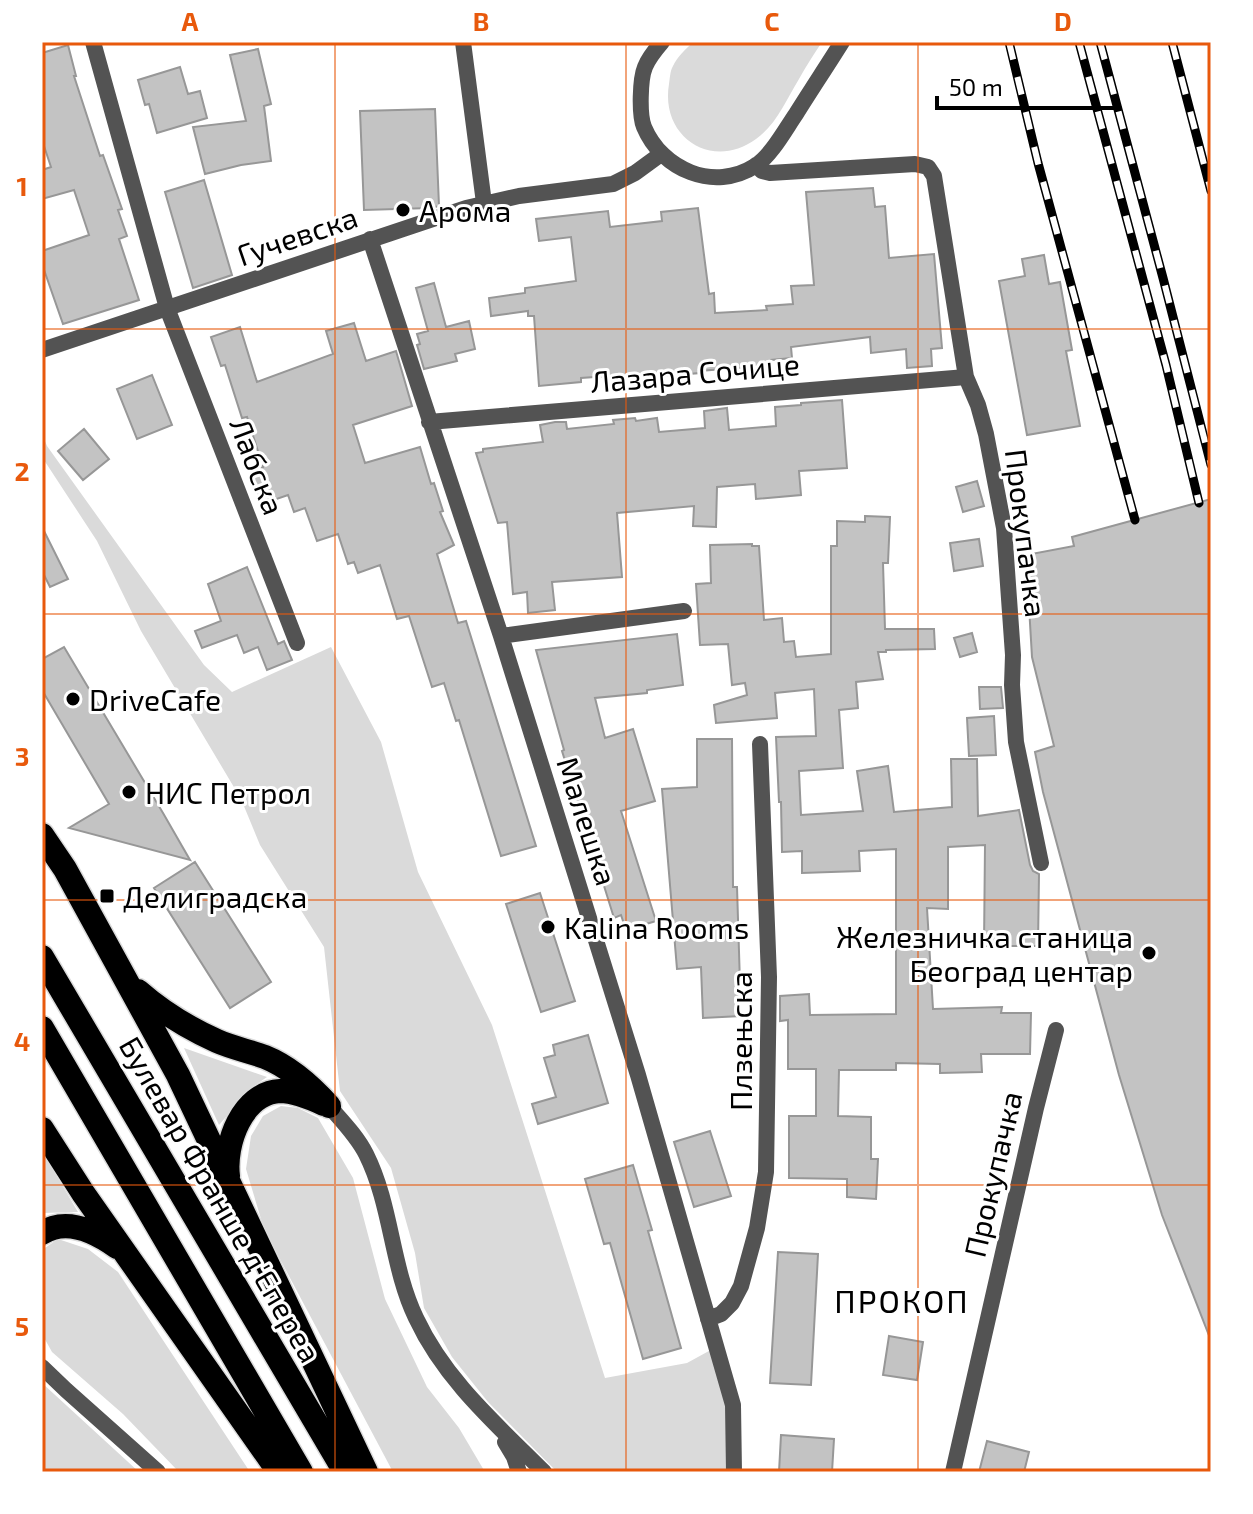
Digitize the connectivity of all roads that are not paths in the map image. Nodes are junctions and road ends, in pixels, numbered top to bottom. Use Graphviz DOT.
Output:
graph roads {
  1 [pos="93,42"];
  2 [pos="463,42"];
  3 [pos="662,42"];
  4 [pos="842,42"];
  5 [pos="661,154"];
  6 [pos="756,165"];
  7 [pos="484,203"];
  8 [pos="370,239"];
  9 [pos="167,308"];
  10 [pos="42,350"];
  11 [pos="966,377"];
  12 [pos="429,422"];
  13 [pos="684,611"];
  14 [pos="501,636"];
  15 [pos="297,643"];
  16 [pos="760,744"];
  17 [pos="42,835"];
  18 [pos="1041,863"];
  19 [pos="42,957"];
  20 [pos="129,983"];
  21 [pos="42,1028"];
  22 [pos="1056,1030"];
  23 [pos="329,1106"];
  24 [pos="42,1129"];
  25 [pos="229,1182"];
  26 [pos="42,1233"];
  27 [pos="123,1250"];
  28 [pos="708,1319"];
  29 [pos="42,1367"];
  30 [pos="492,1420"];
  31 [pos="158,1472"];
  32 [pos="279,1472"];
  33 [pos="301,1472"];
  34 [pos="345,1472"];
  35 [pos="366,1472"];
  36 [pos="519,1472"];
  37 [pos="544,1472"];
  38 [pos="734,1472"];
  39 [pos="953,1472"];
  1 -- 9 [label="street, Лабска"];
  2 -- 7 [label="street"];
  3 -- 5 [label="street"];
  4 -- 6 [label="street"];
  5 -- 6 [label="street"];
  5 -- 7 [label="street, Гучевска"];
  6 -- 11 [label="street, Прокупачка"];
  7 -- 8 [label="street, Гучевска"];
  8 -- 9 [label="street, Гучевска"];
  8 -- 12 [label="street, Малешка"];
  9 -- 10 [label="street, Гучевска"];
  9 -- 15 [label="street, Лабска"];
  11 -- 12 [label="street, Лазара Сочице"];
  11 -- 18 [label="street, Прокупачка"];
  12 -- 14 [label="street, Малешка"];
  13 -- 14 [label="street"];
  14 -- 28 [label="street, Малешка"];
  16 -- 28 [label="street, Плзењска"];
  17 -- 20 [label="highway"];
  19 -- 34 [label="highway, Булевар Франше д'Епереа"];
  20 -- 23 [label="highway"];
  20 -- 25 [label="highway"];
  21 -- 33 [label="highway"];
  22 -- 39 [label="street, Прокупачка"];
  23 -- 25 [label="highway"];
  23 -- 30 [label="street"];
  24 -- 27 [label="highway"];
  25 -- 35 [label="highway"];
  26 -- 27 [label="highway"];
  27 -- 32 [label="highway"];
  28 -- 38 [label="street, Малешка"];
  29 -- 31 [label="street"];
  30 -- 36 [label="street"];
  30 -- 37 [label="street"];
}
